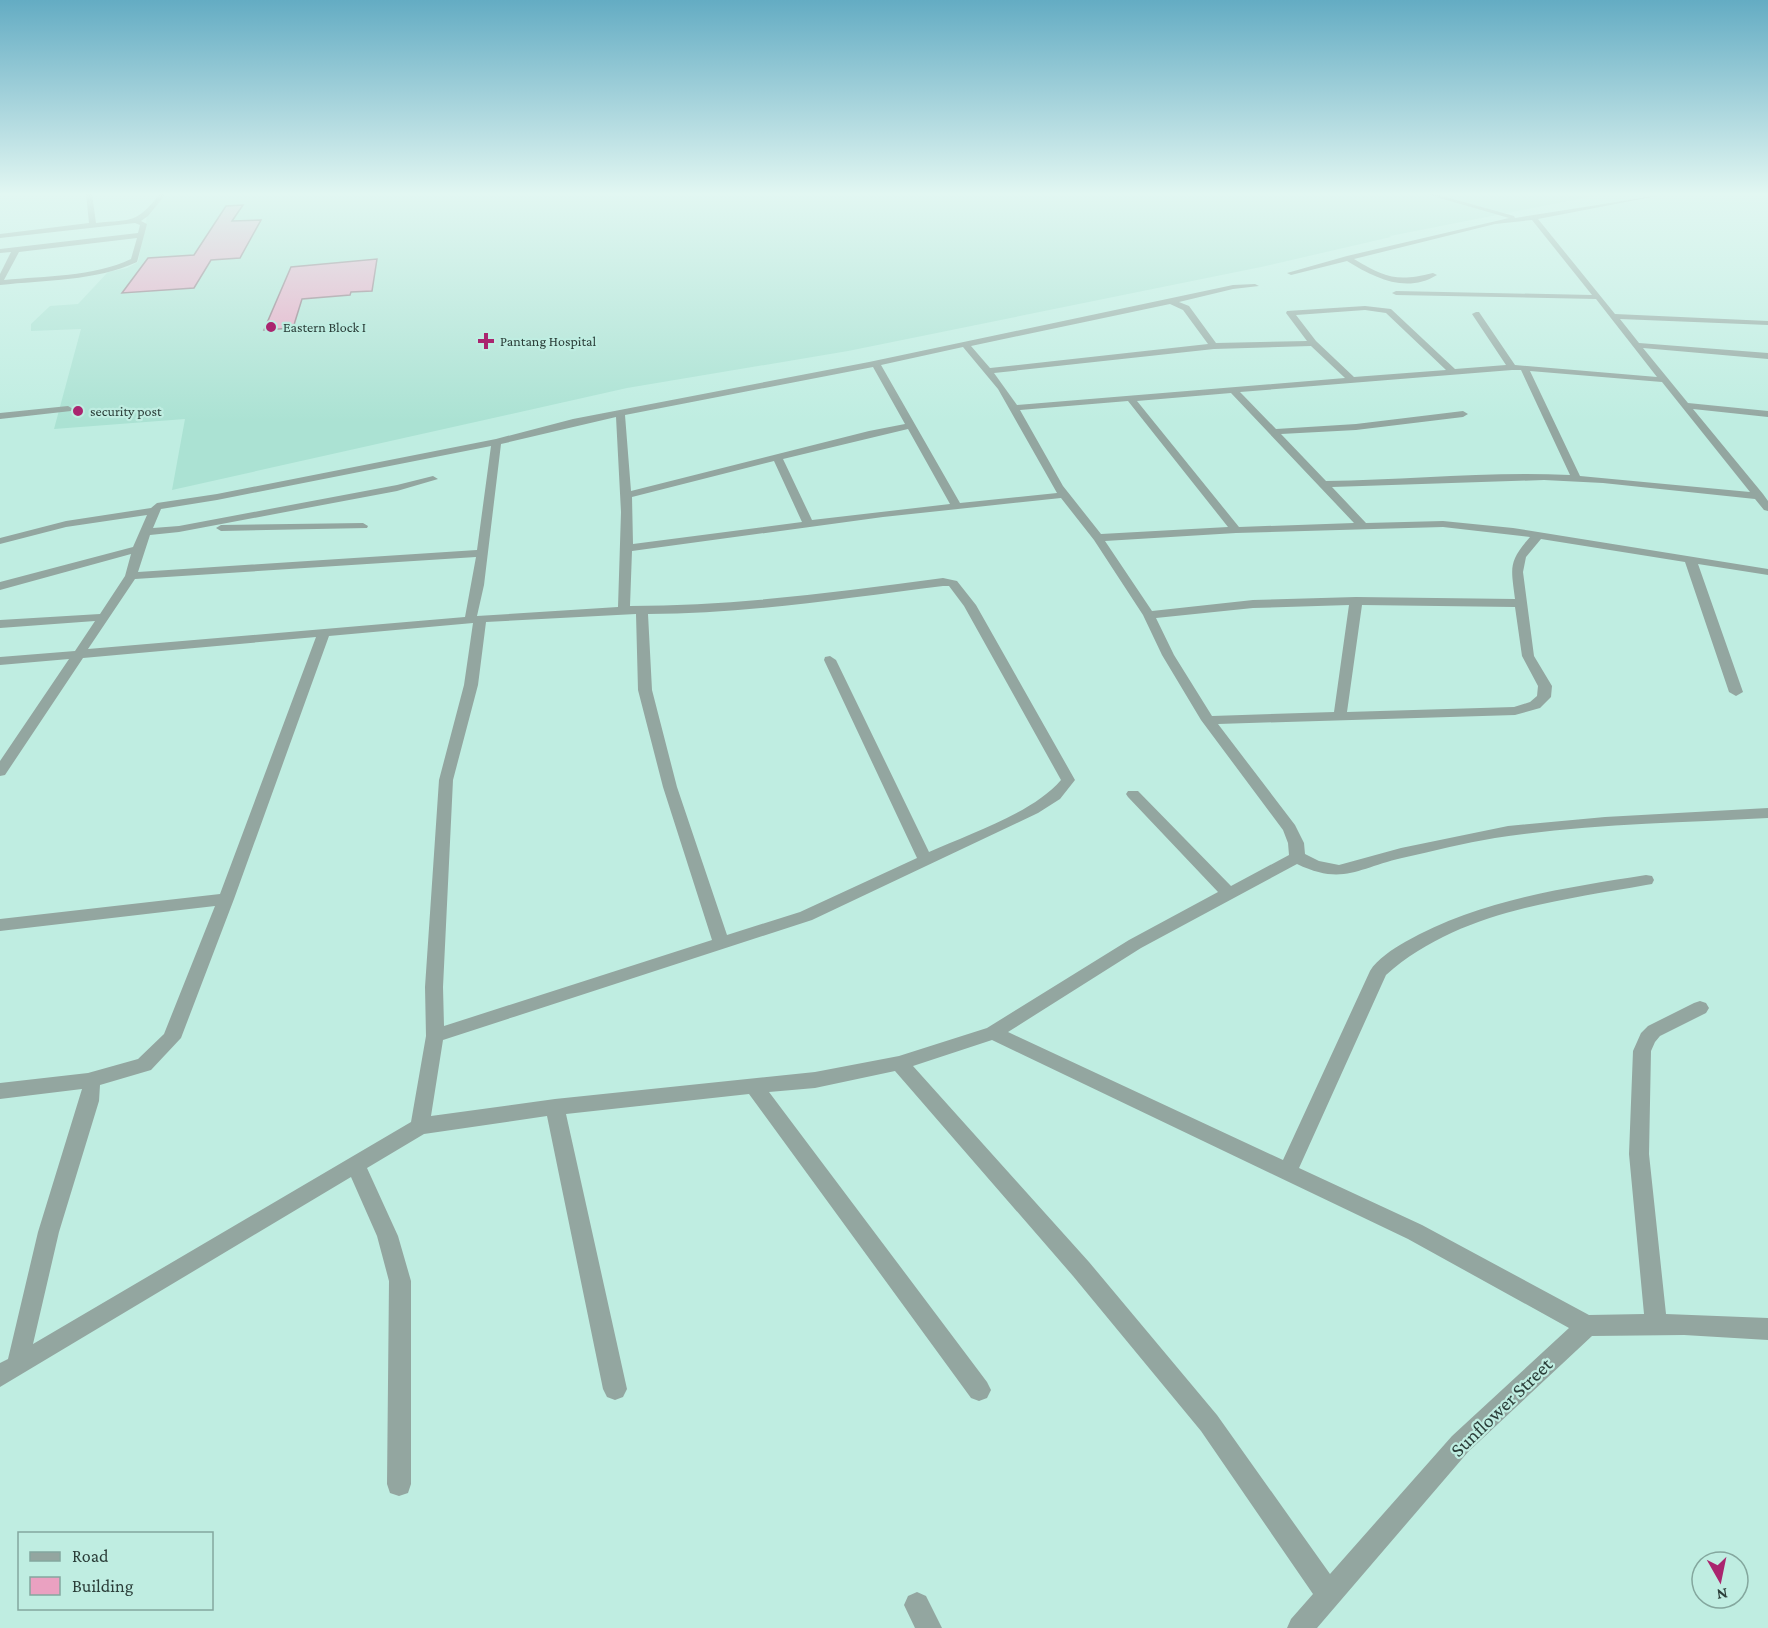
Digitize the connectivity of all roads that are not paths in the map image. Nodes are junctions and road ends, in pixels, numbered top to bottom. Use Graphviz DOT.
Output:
graph roads {
  1 [pos="102,270"];
  2 [pos="1302,270"];
  3 [pos="1369,270"];
  4 [pos="1575,270"];
  5 [pos="1291,273"];
  6 [pos="1433,275"];
  7 [pos="17,281"];
  8 [pos="0,282"];
  9 [pos="1255,286"];
  10 [pos="9,289"];
  11 [pos="1396,293"];
  12 [pos="1596,297"];
  13 [pos="1171,302"];
  14 [pos="1476,314"];
  15 [pos="1612,316"];
  16 [pos="1768,323"];
  17 [pos="1313,343"];
  18 [pos="965,344"];
  19 [pos="1637,345"];
  20 [pos="1214,346"];
  21 [pos="1768,356"];
  22 [pos="876,363"];
  23 [pos="1512,367"];
  24 [pos="1524,367"];
  25 [pos="988,371"];
  26 [pos="1452,371"];
  27 [pos="1352,380"];
  28 [pos="1664,380"];
  29 [pos="1233,390"];
  30 [pos="1130,398"];
  31 [pos="1683,405"];
  32 [pos="1015,408"];
  33 [pos="68,409"];
  34 [pos="620,414"];
  35 [pos="1462,414"];
  36 [pos="1768,414"];
  37 [pos="0,417"];
  38 [pos="910,426"];
  39 [pos="1274,432"];
  40 [pos="496,442"];
  41 [pos="778,459"];
  42 [pos="1576,478"];
  43 [pos="433,479"];
  44 [pos="1324,484"];
  45 [pos="1064,495"];
  46 [pos="625,496"];
  47 [pos="1759,496"];
  48 [pos="957,506"];
  49 [pos="1768,508"];
  50 [pos="155,511"];
  51 [pos="808,524"];
  52 [pos="1362,525"];
  53 [pos="363,526"];
  54 [pos="179,529"];
  55 [pos="1236,530"];
  56 [pos="146,532"];
  57 [pos="1538,535"];
  58 [pos="1098,538"];
  59 [pos="0,541"];
  60 [pos="629,548"];
  61 [pos="138,549"];
  62 [pos="482,553"];
  63 [pos="1690,559"];
  64 [pos="1768,572"];
  65 [pos="131,576"];
  66 [pos="0,586"];
  67 [pos="1356,601"];
  68 [pos="1520,603"];
  69 [pos="624,610"];
  70 [pos="642,610"];
  71 [pos="1149,615"];
  72 [pos="104,617"];
  73 [pos="475,620"];
  74 [pos="0,624"];
  75 [pos="324,632"];
  76 [pos="79,654"];
  77 [pos="830,660"];
  78 [pos="0,661"];
  79 [pos="1736,692"];
  80 [pos="1340,716"];
  81 [pos="1208,720"];
  82 [pos="0,772"];
  83 [pos="1133,794"];
  84 [pos="1768,813"];
  85 [pos="1297,857"];
  86 [pos="925,860"];
  87 [pos="1646,880"];
  88 [pos="1229,894"];
  89 [pos="226,899"];
  90 [pos="0,925"];
  91 [pos="721,943"];
  92 [pos="1700,1008"];
  93 [pos="993,1033"];
  94 [pos="435,1036"];
  95 [pos="899,1063"];
  96 [pos="88,1081"];
  97 [pos="754,1087"];
  98 [pos="0,1090"];
  99 [pos="555,1107"];
  100 [pos="420,1126"];
  101 [pos="355,1165"];
  102 [pos="1287,1173"];
  103 [pos="1656,1325"];
  104 [pos="1587,1326"];
  105 [pos="1768,1329"];
  106 [pos="18,1365"];
  107 [pos="0,1376"];
  108 [pos="615,1389"];
  109 [pos="979,1389"];
  110 [pos="399,1484"];
  111 [pos="1330,1596"];
  112 [pos="917,1605"];
  113 [pos="929,1628"];
  114 [pos="1300,1628"];
  1 -- 7 [label="street"];
  2 -- 5 [label="street"];
  3 -- 6 [label="street"];
  4 -- 12 [label="street"];
  7 -- 8 [label="street"];
  7 -- 10 [label="street"];
  9 -- 13 [label="street"];
  11 -- 12 [label="street"];
  12 -- 15 [label="street"];
  13 -- 18 [label="street"];
  13 -- 20 [label="street"];
  14 -- 23 [label="street"];
  15 -- 16 [label="street"];
  15 -- 19 [label="street"];
  17 -- 20 [label="street"];
  17 -- 26 [label="street"];
  17 -- 27 [label="street"];
  18 -- 22 [label="street"];
  18 -- 25 [label="street"];
  19 -- 21 [label="street"];
  19 -- 28 [label="street"];
  20 -- 25 [label="street"];
  22 -- 34 [label="street"];
  22 -- 38 [label="street"];
  23 -- 24 [label="street"];
  23 -- 26 [label="street"];
  24 -- 28 [label="street"];
  24 -- 42 [label="street"];
  25 -- 32 [label="street"];
  26 -- 27 [label="street"];
  27 -- 29 [label="street"];
  28 -- 31 [label="street"];
  29 -- 30 [label="street"];
  29 -- 39 [label="street"];
  30 -- 32 [label="street"];
  30 -- 55 [label="street"];
  31 -- 36 [label="street"];
  31 -- 47 [label="street"];
  32 -- 45 [label="street"];
  33 -- 37 [label="street"];
  34 -- 40 [label="street"];
  34 -- 46 [label="street"];
  35 -- 39 [label="street"];
  38 -- 41 [label="street"];
  38 -- 48 [label="street"];
  39 -- 44 [label="street"];
  40 -- 50 [label="street"];
  40 -- 62 [label="street"];
  41 -- 46 [label="street"];
  41 -- 51 [label="street"];
  42 -- 44 [label="street"];
  42 -- 47 [label="street"];
  43 -- 54 [label="street"];
  44 -- 52 [label="street"];
  45 -- 48 [label="street"];
  45 -- 58 [label="street"];
  46 -- 60 [label="street"];
  47 -- 49 [label="street"];
  48 -- 51 [label="street"];
  50 -- 56 [label="street"];
  50 -- 59 [label="street"];
  51 -- 60 [label="street"];
  52 -- 55 [label="street"];
  52 -- 57 [label="street"];
  53 -- 54 [label="street"];
  54 -- 56 [label="street"];
  55 -- 58 [label="street"];
  56 -- 61 [label="street"];
  57 -- 63 [label="street"];
  57 -- 68 [label="street"];
  58 -- 71 [label="street"];
  60 -- 69 [label="street"];
  61 -- 65 [label="street"];
  61 -- 66 [label="street"];
  62 -- 65 [label="street"];
  62 -- 73 [label="street"];
  63 -- 64 [label="street"];
  63 -- 79 [label="street"];
  65 -- 72 [label="street"];
  67 -- 68 [label="street"];
  67 -- 71 [label="street"];
  67 -- 80 [label="street"];
  68 -- 80 [label="street"];
  69 -- 70 [label="street"];
  69 -- 73 [label="street"];
  70 -- 86 [label="street"];
  70 -- 91 [label="street"];
  71 -- 81 [label="street"];
  72 -- 74 [label="street"];
  72 -- 76 [label="street"];
  73 -- 75 [label="street"];
  73 -- 94 [label="street"];
  75 -- 76 [label="street"];
  75 -- 89 [label="street"];
  76 -- 78 [label="street"];
  76 -- 82 [label="street"];
  77 -- 86 [label="street"];
  80 -- 81 [label="street"];
  81 -- 85 [label="street"];
  83 -- 88 [label="street"];
  84 -- 85 [label="street"];
  85 -- 88 [label="street"];
  86 -- 91 [label="street"];
  87 -- 102 [label="street"];
  88 -- 93 [label="street"];
  89 -- 90 [label="street"];
  89 -- 96 [label="street"];
  91 -- 94 [label="street"];
  92 -- 103 [label="street"];
  93 -- 95 [label="street"];
  93 -- 102 [label="street"];
  94 -- 100 [label="street"];
  95 -- 97 [label="street"];
  95 -- 111 [label="street"];
  96 -- 98 [label="street"];
  96 -- 106 [label="street"];
  97 -- 99 [label="street"];
  97 -- 109 [label="street"];
  99 -- 100 [label="street"];
  99 -- 108 [label="street"];
  100 -- 101 [label="street"];
  101 -- 106 [label="street"];
  101 -- 110 [label="street"];
  102 -- 104 [label="street"];
  103 -- 104 [label="street"];
  103 -- 105 [label="street"];
  104 -- 111 [label="street, Sunflower Street"];
  106 -- 107 [label="street"];
  111 -- 114 [label="street, Sunflower Street"];
  112 -- 113 [label="street"];
}
